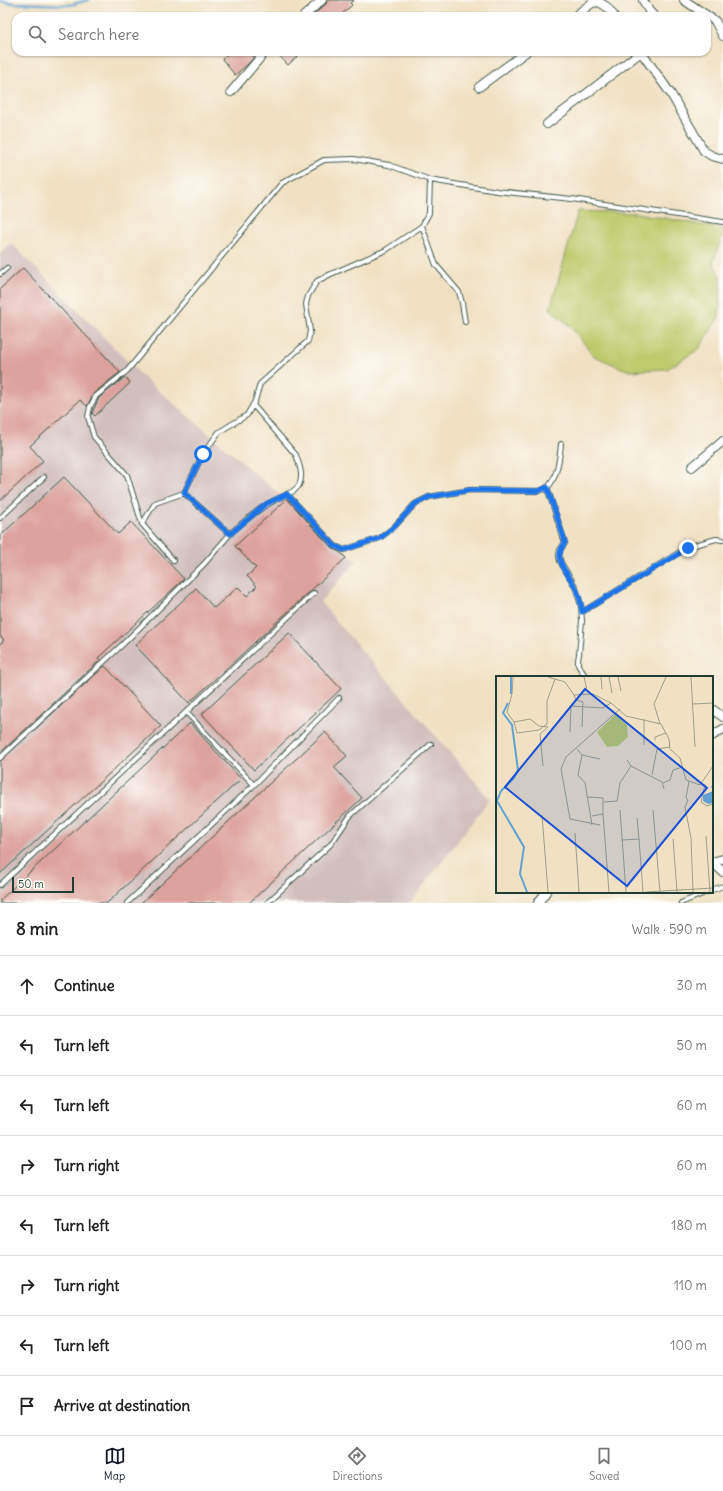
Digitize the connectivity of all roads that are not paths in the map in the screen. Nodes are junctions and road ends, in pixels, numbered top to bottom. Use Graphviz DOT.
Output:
graph roads {
  1 [pos="322,0"];
  2 [pos="643,0"];
  3 [pos="684,0"];
  4 [pos="308,12"];
  5 [pos="580,12"];
  6 [pos="610,12"];
  7 [pos="650,12"];
  8 [pos="702,12"];
  9 [pos="711,18"];
  10 [pos="723,36"];
  11 [pos="262,56"];
  12 [pos="521,56"];
  13 [pos="636,56"];
  14 [pos="644,56"];
  15 [pos="479,87"];
  16 [pos="231,92"];
  17 [pos="547,124"];
  18 [pos="723,159"];
  19 [pos="430,180"];
  20 [pos="723,222"];
  21 [pos="422,226"];
  22 [pos="7,268"];
  23 [pos="0,274"];
  24 [pos="465,322"];
  25 [pos="252,405"];
  26 [pos="723,441"];
  27 [pos="561,444"];
  28 [pos="692,467"];
  29 [pos="44,477"];
  30 [pos="547,487"];
  31 [pos="184,493"];
  32 [pos="287,494"];
  33 [pos="0,518"];
  34 [pos="142,524"];
  35 [pos="230,534"];
  36 [pos="723,540"];
  37 [pos="174,561"];
  38 [pos="314,593"];
  39 [pos="582,612"];
  40 [pos="585,676"];
  41 [pos="339,698"];
  42 [pos="713,710"];
  43 [pos="186,712"];
  44 [pos="723,717"];
  45 [pos="723,729"];
  46 [pos="713,735"];
  47 [pos="431,744"];
  48 [pos="0,758"];
  49 [pos="254,785"];
  50 [pos="723,859"];
  51 [pos="713,862"];
  52 [pos="713,863"];
  53 [pos="723,872"];
  54 [pos="0,885"];
  55 [pos="723,886"];
  56 [pos="713,890"];
  57 [pos="545,893"];
  58 [pos="705,893"];
  59 [pos="127,903"];
  60 [pos="267,903"];
  61 [pos="538,903"];
  62 [pos="681,903"];
  1 -- 4 [label="street"];
  2 -- 7 [label="street"];
  3 -- 8 [label="street"];
  5 -- 6 [label="street"];
  9 -- 10 [label="street"];
  11 -- 16 [label="street"];
  12 -- 15 [label="street"];
  13 -- 17 [label="street"];
  14 -- 18 [label="street"];
  19 -- 20 [label="lane"];
  19 -- 21 [label="lane"];
  19 -- 34 [label="lane"];
  21 -- 24 [label="lane"];
  21 -- 25 [label="lane"];
  22 -- 23 [label="lane"];
  25 -- 31 [label="lane"];
  25 -- 32 [label="lane"];
  26 -- 28 [label="street"];
  27 -- 30 [label="lane"];
  29 -- 33 [label="lane"];
  30 -- 32 [label="lane"];
  30 -- 39 [label="lane"];
  31 -- 34 [label="lane"];
  31 -- 35 [label="lane"];
  32 -- 35 [label="lane"];
  34 -- 37 [label="lane"];
  35 -- 48 [label="lane"];
  36 -- 39 [label="lane"];
  38 -- 43 [label="lane"];
  39 -- 40 [label="lane"];
  41 -- 49 [label="lane"];
  42 -- 44 [label="street"];
  43 -- 49 [label="lane"];
  43 -- 54 [label="lane"];
  45 -- 46 [label="street"];
  47 -- 60 [label="lane"];
  49 -- 59 [label="lane"];
  50 -- 51 [label="street"];
  52 -- 53 [label="street"];
  55 -- 56 [label="lane"];
  57 -- 61 [label="street"];
  58 -- 62 [label="lane"];
}
